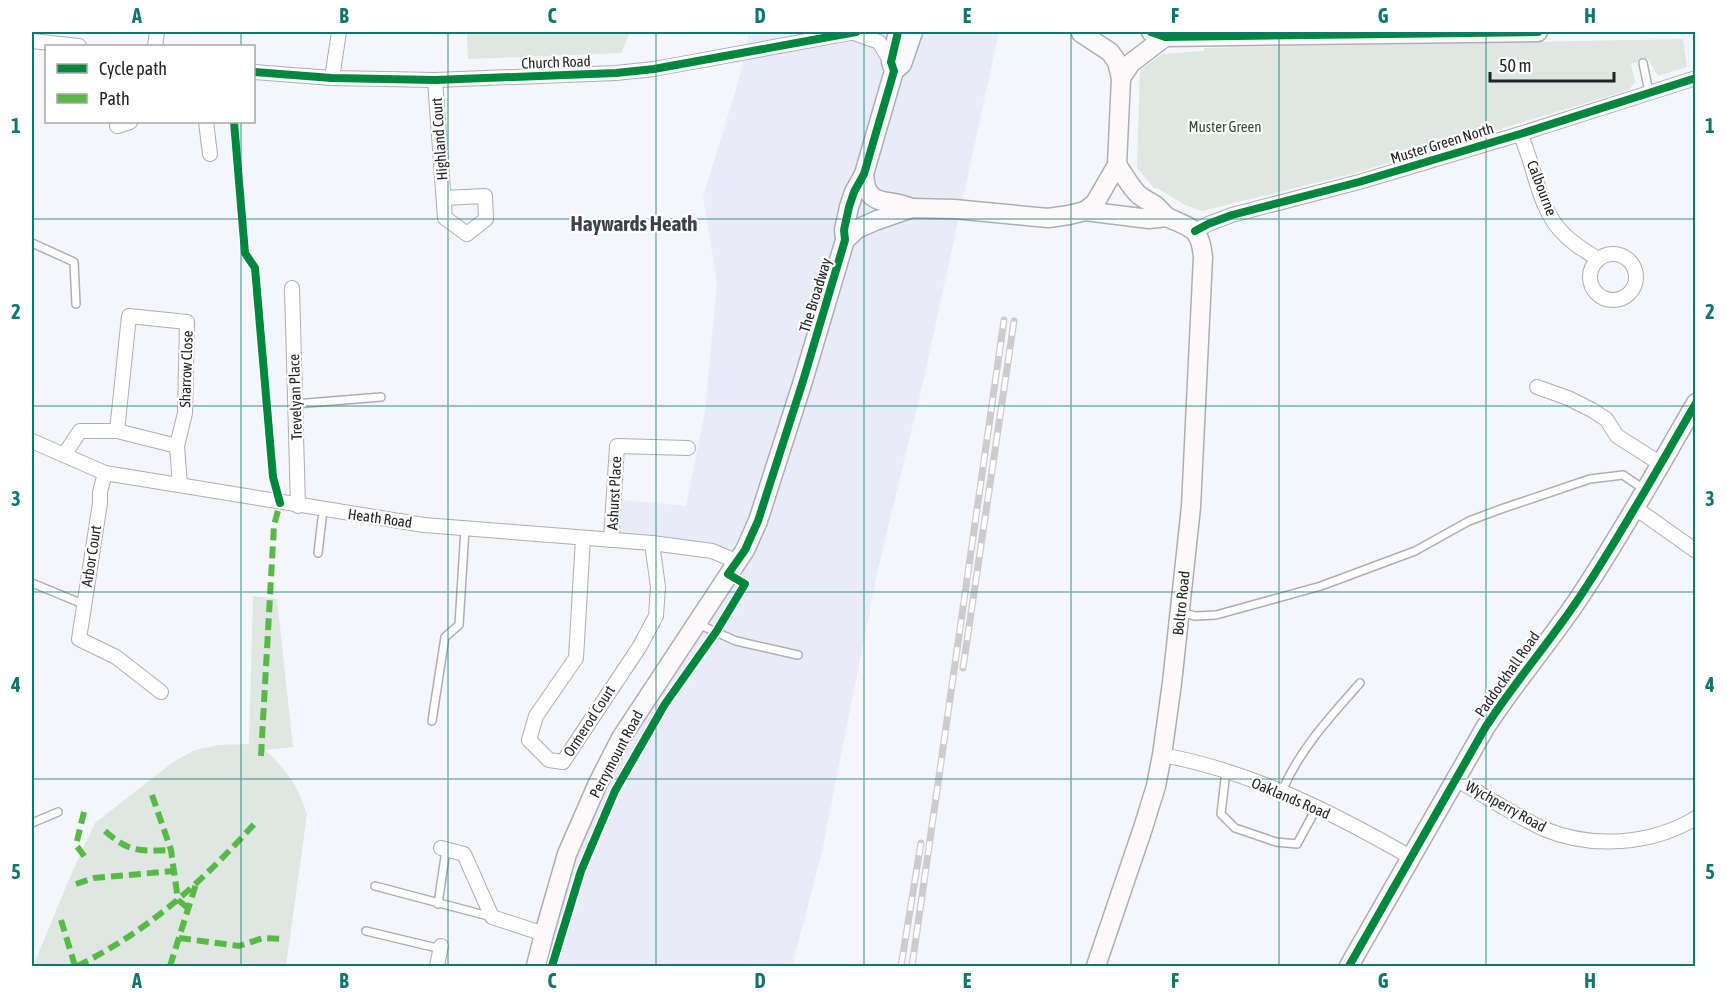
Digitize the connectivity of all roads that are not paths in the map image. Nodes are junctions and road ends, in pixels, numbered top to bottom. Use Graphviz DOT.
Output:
graph roads {
  1 [pos="339,32"];
  2 [pos="855,32"];
  3 [pos="898,32"];
  4 [pos="913,32"];
  5 [pos="1079,32"];
  6 [pos="1538,32"];
  7 [pos="1160,33"];
  8 [pos="32,41"];
  9 [pos="70,45"];
  10 [pos="1643,63"];
  11 [pos="893,67"];
  12 [pos="255,72"];
  13 [pos="332,78"];
  14 [pos="1121,78"];
  15 [pos="1695,78"];
  16 [pos="435,80"];
  17 [pos="1649,92"];
  18 [pos="206,123"];
  19 [pos="1520,134"];
  20 [pos="210,154"];
  21 [pos="1117,165"];
  22 [pos="864,174"];
  23 [pos="444,198"];
  24 [pos="912,208"];
  25 [pos="1085,211"];
  26 [pos="1167,217"];
  27 [pos="1196,231"];
  28 [pos="845,240"];
  29 [pos="32,243"];
  30 [pos="1598,259"];
  31 [pos="292,288"];
  32 [pos="76,304"];
  33 [pos="1537,387"];
  34 [pos="381,397"];
  35 [pos="1695,403"];
  36 [pos="295,404"];
  37 [pos="117,431"];
  38 [pos="32,441"];
  39 [pos="177,446"];
  40 [pos="688,448"];
  41 [pos="64,454"];
  42 [pos="1661,464"];
  43 [pos="105,473"];
  44 [pos="180,485"];
  45 [pos="1645,490"];
  46 [pos="298,506"];
  47 [pos="1634,507"];
  48 [pos="323,510"];
  49 [pos="465,528"];
  50 [pos="583,538"];
  51 [pos="611,540"];
  52 [pos="652,543"];
  53 [pos="1695,551"];
  54 [pos="318,553"];
  55 [pos="736,561"];
  56 [pos="32,583"];
  57 [pos="83,604"];
  58 [pos="1180,612"];
  59 [pos="695,623"];
  60 [pos="798,655"];
  61 [pos="1360,683"];
  62 [pos="161,692"];
  63 [pos="432,721"];
  64 [pos="1162,755"];
  65 [pos="1226,771"];
  66 [pos="1455,779"];
  67 [pos="1282,791"];
  68 [pos="1317,807"];
  69 [pos="58,812"];
  70 [pos="1695,818"];
  71 [pos="32,823"];
  72 [pos="443,849"];
  73 [pos="1412,858"];
  74 [pos="375,886"];
  75 [pos="438,904"];
  76 [pos="492,917"];
  77 [pos="366,931"];
  78 [pos="544,934"];
  79 [pos="441,948"];
  80 [pos="437,966"];
  81 [pos="536,966"];
  82 [pos="1096,966"];
  83 [pos="1349,966"];
  1 -- 13 [label="street"];
  2 -- 11 [label="street, Church Road"];
  2 -- 16 [label="street, Church Road"];
  3 -- 11 [label="main road, The Broadway"];
  4 -- 11 [label="main road, The Broadway"];
  5 -- 14 [label="main road"];
  6 -- 7 [label="main road"];
  7 -- 14 [label="main road"];
  8 -- 9 [label="street"];
  10 -- 17 [label="lane"];
  11 -- 22 [label="main road, The Broadway"];
  12 -- 13 [label="street, Church Road"];
  13 -- 16 [label="street, Church Road"];
  14 -- 21 [label="main road"];
  15 -- 17 [label="street, Muster Green North"];
  16 -- 23 [label="street, Highland Court"];
  17 -- 19 [label="street, Muster Green North"];
  18 -- 20 [label="street"];
  19 -- 27 [label="street, Muster Green North"];
  19 -- 30 [label="street, Calbourne"];
  21 -- 25 [label="main road"];
  21 -- 26 [label="main road"];
  22 -- 24 [label="main road"];
  22 -- 28 [label="main road, The Broadway"];
  24 -- 25 [label="main road"];
  24 -- 28 [label="main road"];
  25 -- 26 [label="main road"];
  26 -- 27 [label="main road"];
  27 -- 58 [label="main road, Boltro Road"];
  28 -- 55 [label="main road, The Broadway"];
  29 -- 32 [label="lane"];
  31 -- 36 [label="street, Trevelyan Place"];
  33 -- 42 [label="street"];
  34 -- 36 [label="lane"];
  35 -- 42 [label="main road, Paddockhall Road"];
  36 -- 46 [label="street, Trevelyan Place"];
  37 -- 39 [label="street"];
  37 -- 39 [label="street, Sharrow Close"];
  37 -- 41 [label="street"];
  38 -- 41 [label="street, Heath Road"];
  39 -- 44 [label="street, Sharrow Close"];
  40 -- 51 [label="street, Ashurst Place"];
  41 -- 43 [label="street, Heath Road"];
  42 -- 45 [label="main road, Paddockhall Road"];
  43 -- 44 [label="street, Heath Road"];
  43 -- 57 [label="street, Arbor Court"];
  44 -- 46 [label="street, Heath Road"];
  45 -- 47 [label="main road, Paddockhall Road"];
  45 -- 58 [label="lane"];
  46 -- 48 [label="street, Heath Road"];
  47 -- 53 [label="street"];
  47 -- 66 [label="main road, Paddockhall Road"];
  48 -- 49 [label="street, Heath Road"];
  48 -- 54 [label="lane"];
  49 -- 50 [label="street, Heath Road"];
  49 -- 63 [label="lane"];
  50 -- 51 [label="street, Heath Road"];
  50 -- 52 [label="street, Ormerod Court"];
  51 -- 52 [label="street, Heath Road"];
  52 -- 55 [label="street, Heath Road"];
  55 -- 59 [label="main road, Perrymount Road"];
  56 -- 57 [label="lane"];
  57 -- 62 [label="street, Arbor Court"];
  58 -- 64 [label="main road, Boltro Road"];
  59 -- 60 [label="lane"];
  59 -- 78 [label="main road, Perrymount Road"];
  61 -- 67 [label="lane"];
  64 -- 65 [label="street, Oaklands Road"];
  64 -- 82 [label="main road, Boltro Road"];
  65 -- 67 [label="street, Oaklands Road"];
  65 -- 68 [label="lane"];
  66 -- 70 [label="street, Wychperry Road"];
  66 -- 73 [label="main road, Paddockhall Road"];
  67 -- 68 [label="street, Oaklands Road"];
  68 -- 73 [label="street, Oaklands Road"];
  69 -- 71 [label="lane"];
  72 -- 75 [label="lane"];
  72 -- 76 [label="street"];
  73 -- 83 [label="main road, Paddockhall Road"];
  74 -- 75 [label="lane"];
  75 -- 76 [label="lane"];
  76 -- 78 [label="street"];
  77 -- 79 [label="lane"];
  78 -- 81 [label="main road, Perrymount Road"];
  79 -- 80 [label="street"];
}
